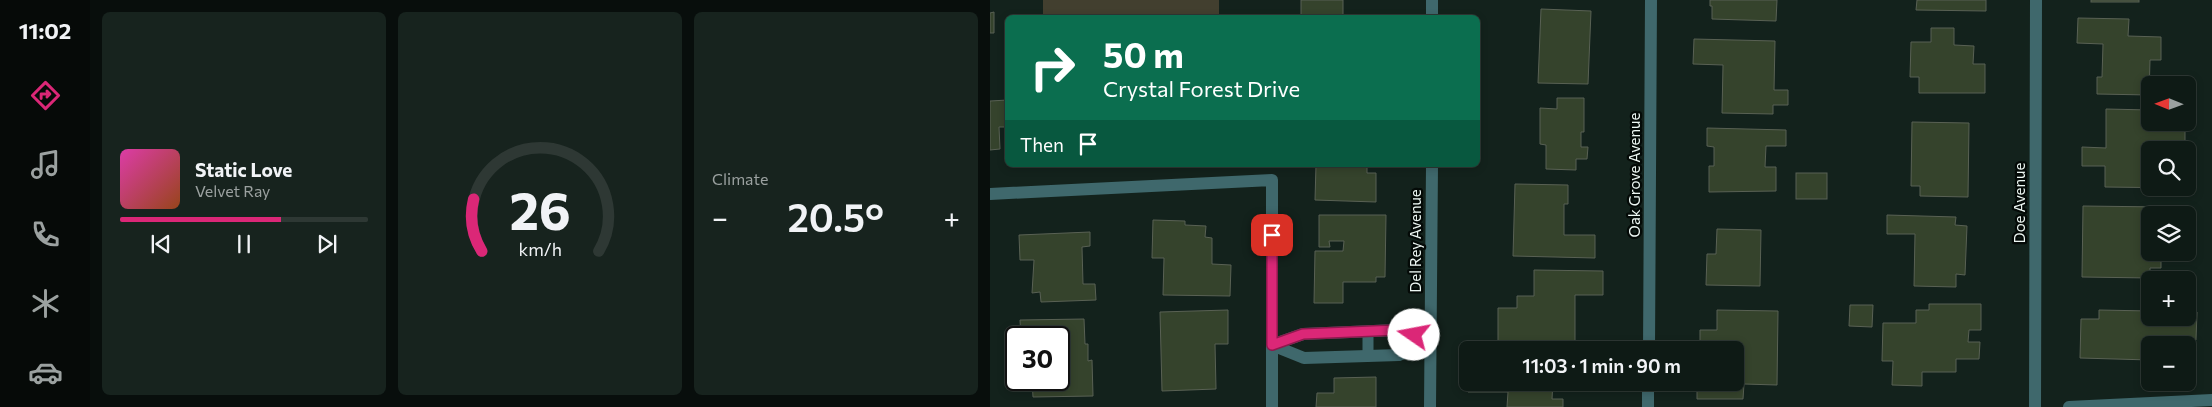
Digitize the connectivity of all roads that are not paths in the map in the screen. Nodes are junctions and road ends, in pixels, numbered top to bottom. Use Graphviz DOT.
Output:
graph roads {
  1 [pos="1432,0"];
  2 [pos="1651,0"];
  3 [pos="2036,0"];
  4 [pos="1432,15"];
  5 [pos="1432,167"];
  6 [pos="990,194"];
  7 [pos="1368,331"];
  8 [pos="1431,340"];
  9 [pos="1649,341"];
  10 [pos="1272,345"];
  11 [pos="1368,356"];
  12 [pos="1648,391"];
  13 [pos="2212,400"];
  14 [pos="1272,407"];
  15 [pos="1430,407"];
  16 [pos="1648,407"];
  17 [pos="2035,407"];
  18 [pos="2069,407"];
  1 -- 4 [label="street"];
  2 -- 9 [label="street, Oak Grove Avenue"];
  3 -- 17 [label="street, Doe Avenue"];
  5 -- 8 [label="street, Del Rey Avenue"];
  6 -- 10 [label="street"];
  7 -- 8 [label="street"];
  7 -- 10 [label="street"];
  7 -- 11 [label="lane"];
  8 -- 11 [label="street"];
  8 -- 15 [label="street, Del Rey Avenue"];
  10 -- 11 [label="street"];
  10 -- 14 [label="street"];
  12 -- 16 [label="street"];
  13 -- 18 [label="street"];
}
